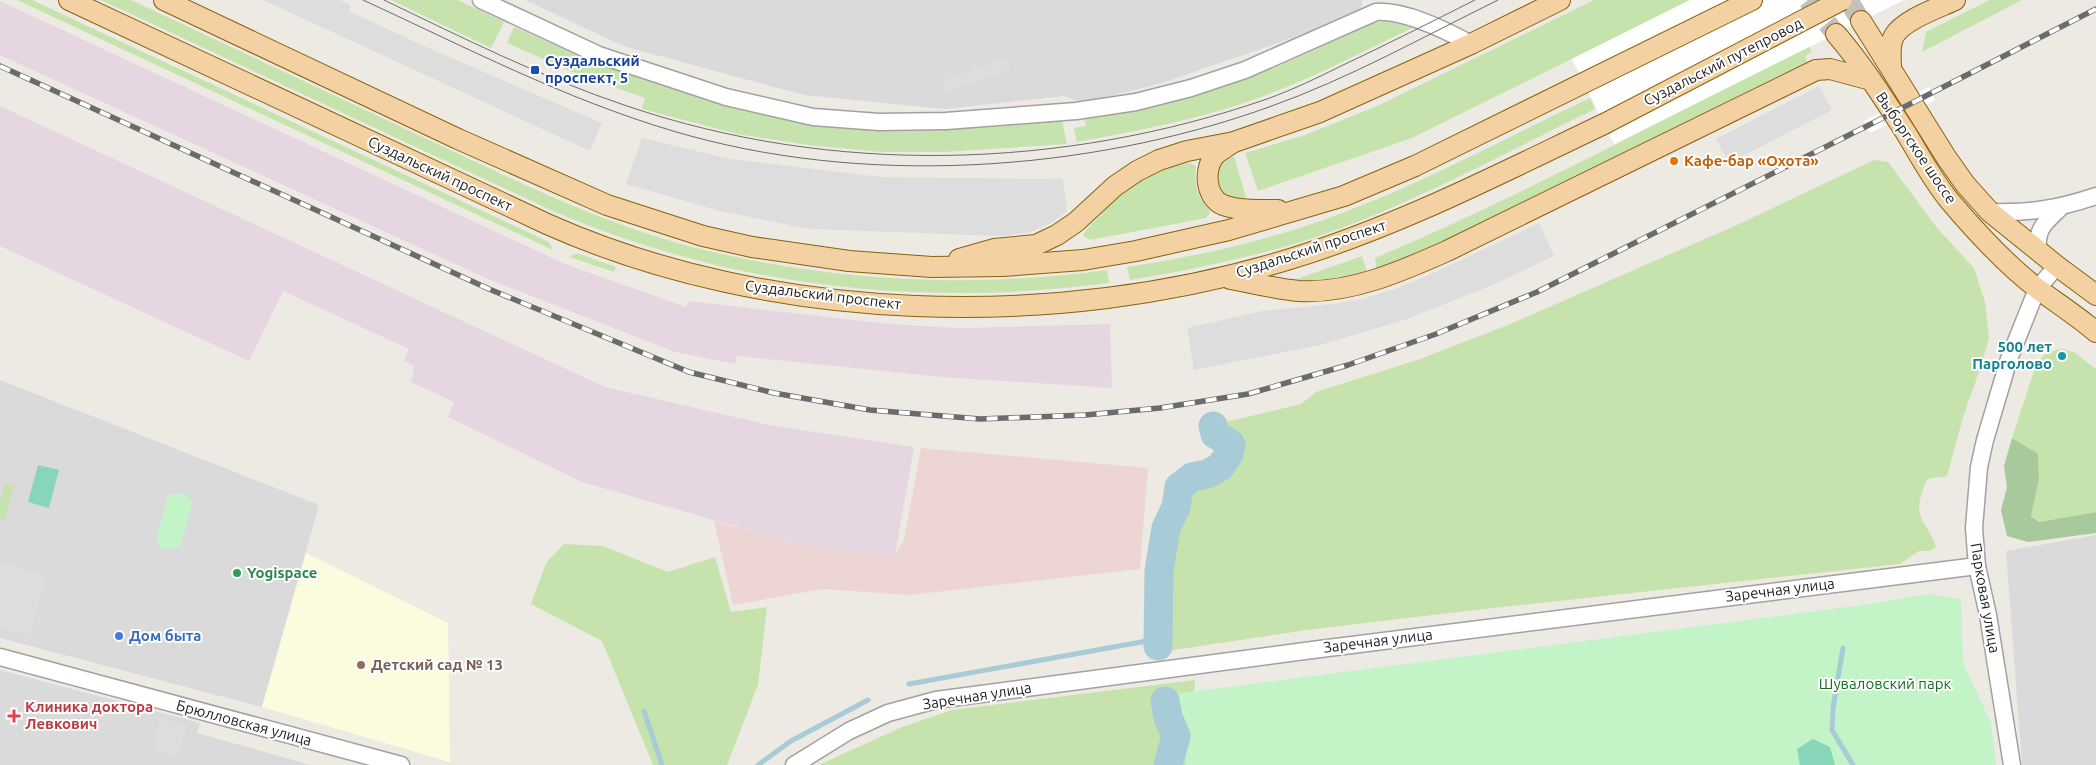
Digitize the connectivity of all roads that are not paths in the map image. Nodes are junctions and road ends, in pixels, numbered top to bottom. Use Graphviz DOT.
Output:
graph roads {
  1 [pos="69,0"];
  2 [pos="164,0"];
  3 [pos="481,0"];
  4 [pos="1560,0"];
  5 [pos="1752,0"];
  6 [pos="1842,0"];
  7 [pos="1955,0"];
  8 [pos="1861,21"];
  9 [pos="1836,34"];
  10 [pos="1471,44"];
  11 [pos="1891,67"];
  12 [pos="1870,80"];
  13 [pos="1604,124"];
  14 [pos="1234,142"];
  15 [pos="2096,196"];
  16 [pos="2060,208"];
  17 [pos="1300,209"];
  18 [pos="1990,212"];
  19 [pos="2038,251"];
  20 [pos="2056,266"];
  21 [pos="932,267"];
  22 [pos="1223,278"];
  23 [pos="2037,289"];
  24 [pos="2096,295"];
  25 [pos="2096,332"];
  26 [pos="1976,566"];
  27 [pos="0,657"];
  28 [pos="401,765"];
  29 [pos="794,765"];
  30 [pos="2012,765"];
  1 -- 22 [label="main road, Суздальский проспект"];
  2 -- 21 [label="main road"];
  3 -- 10 [label="street"];
  4 -- 10 [label="main road"];
  5 -- 17 [label="main road"];
  6 -- 13 [label="main road, Суздальский путепровод, bridge"];
  7 -- 11 [label="main road"];
  8 -- 11 [label="main road, Выборгское шоссе"];
  9 -- 12 [label="main road, Выборгское шоссе"];
  10 -- 14 [label="main road"];
  11 -- 18 [label="main road, Выборгское шоссе"];
  12 -- 22 [label="main road"];
  12 -- 23 [label="main road, Выборгское шоссе"];
  13 -- 22 [label="main road, Суздальский проспект"];
  14 -- 17 [label="main road"];
  14 -- 21 [label="main road"];
  15 -- 16 [label="street"];
  16 -- 18 [label="street"];
  16 -- 19 [label="street"];
  17 -- 21 [label="main road"];
  18 -- 19 [label="main road, Выборгское шоссе"];
  19 -- 20 [label="main road, Выборгское шоссе"];
  20 -- 23 [label="street, Парковая улица"];
  20 -- 24 [label="main road, Выборгское шоссе"];
  23 -- 25 [label="main road, Выборгское шоссе"];
  23 -- 26 [label="street, Парковая улица"];
  26 -- 29 [label="street, Заречная улица"];
  26 -- 30 [label="street, Парковая улица"];
  27 -- 28 [label="street, Брюлловская улица"];
}
